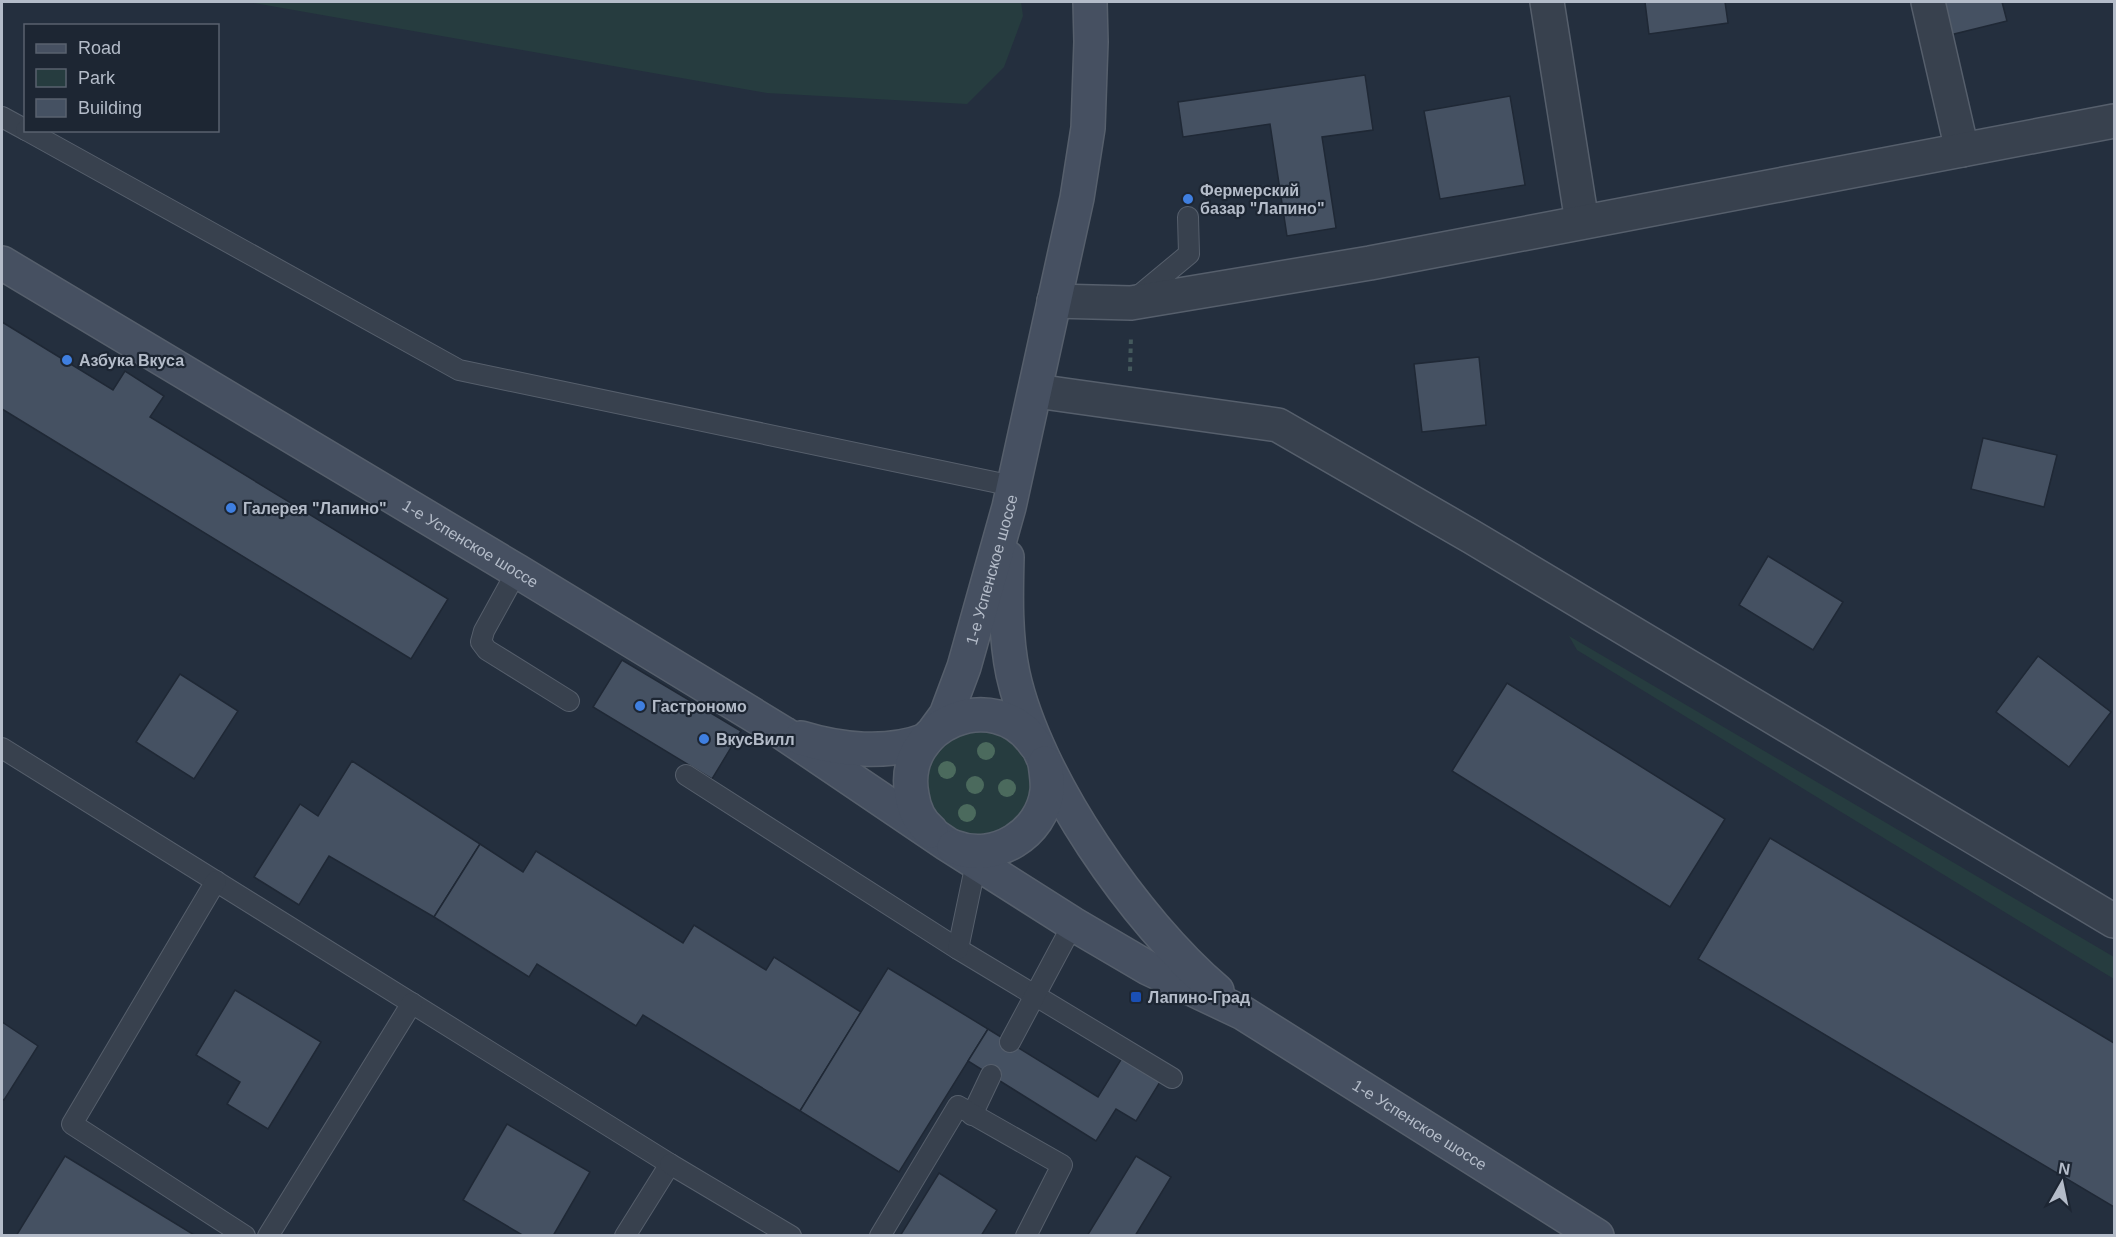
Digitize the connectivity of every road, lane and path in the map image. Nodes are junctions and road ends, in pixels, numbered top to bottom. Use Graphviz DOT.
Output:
graph roads {
  1 [pos="1090,2"];
  2 [pos="1547,2"];
  3 [pos="1928,2"];
  4 [pos="2,117"];
  5 [pos="2115,121"];
  6 [pos="24,129"];
  7 [pos="30,132"];
  8 [pos="1962,150"];
  9 [pos="1188,217"];
  10 [pos="1582,222"];
  11 [pos="2,263"];
  12 [pos="1054,302"];
  13 [pos="1131,303"];
  14 [pos="1036,392"];
  15 [pos="1130,405"];
  16 [pos="1011,496"];
  17 [pos="517,571"];
  18 [pos="568,701"];
  19 [pos="783,734"];
  20 [pos="931,735"];
  21 [pos="2,748"];
  22 [pos="1042,757"];
  23 [pos="686,776"];
  24 [pos="941,840"];
  25 [pos="976,863"];
  26 [pos="216,881"];
  27 [pos="2115,921"];
  28 [pos="1073,924"];
  29 [pos="958,949"];
  30 [pos="1035,996"];
  31 [pos="412,1003"];
  32 [pos="1243,1014"];
  33 [pos="1010,1042"];
  34 [pos="991,1075"];
  35 [pos="1172,1078"];
  36 [pos="972,1114"];
  37 [pos="670,1164"];
  38 [pos="245,1236"];
  39 [pos="268,1236"];
  40 [pos="625,1236"];
  41 [pos="791,1236"];
  42 [pos="880,1236"];
  43 [pos="1026,1236"];
  44 [pos="1597,1236"];
  1 -- 12 [label="main road"];
  2 -- 10 [label="street"];
  3 -- 8 [label="street"];
  4 -- 6 [label="lane"];
  5 -- 8 [label="street"];
  7 -- 16 [label="lane"];
  8 -- 10 [label="street"];
  9 -- 13 [label="lane"];
  10 -- 13 [label="street"];
  11 -- 17 [label="main road, 1-е Успенское шоссе"];
  12 -- 13 [label="street"];
  12 -- 14 [label="main road"];
  13 -- 15 [label="path"];
  14 -- 15 [label="street"];
  14 -- 16 [label="main road"];
  15 -- 27 [label="street"];
  16 -- 20 [label="main road, 1-е Успенское шоссе"];
  16 -- 22 [label="main road, 1-е Успенское шоссе"];
  17 -- 18 [label="lane"];
  17 -- 19 [label="main road, 1-е Успенское шоссе"];
  19 -- 20 [label="main road, 1-е Успенское шоссе"];
  19 -- 24 [label="main road, 1-е Успенское шоссе"];
  20 -- 22 [label="main road, 1-е Успенское шоссе"];
  20 -- 24 [label="main road, 1-е Успенское шоссе"];
  21 -- 26 [label="lane"];
  22 -- 24 [label="main road, 1-е Успенское шоссе"];
  22 -- 32 [label="main road, 1-е Успенское шоссе"];
  23 -- 29 [label="lane"];
  24 -- 25 [label="main road, 1-е Успенское шоссе"];
  25 -- 28 [label="main road, 1-е Успенское шоссе"];
  25 -- 29 [label="lane"];
  26 -- 31 [label="lane"];
  26 -- 38 [label="lane"];
  28 -- 30 [label="lane"];
  28 -- 32 [label="main road, 1-е Успенское шоссе"];
  29 -- 30 [label="lane"];
  30 -- 33 [label="lane"];
  30 -- 35 [label="lane"];
  31 -- 37 [label="lane"];
  31 -- 39 [label="lane"];
  32 -- 44 [label="main road, 1-е Успенское шоссе"];
  34 -- 36 [label="lane"];
  36 -- 42 [label="lane"];
  36 -- 43 [label="lane"];
  37 -- 40 [label="lane"];
  37 -- 41 [label="lane"];
}
